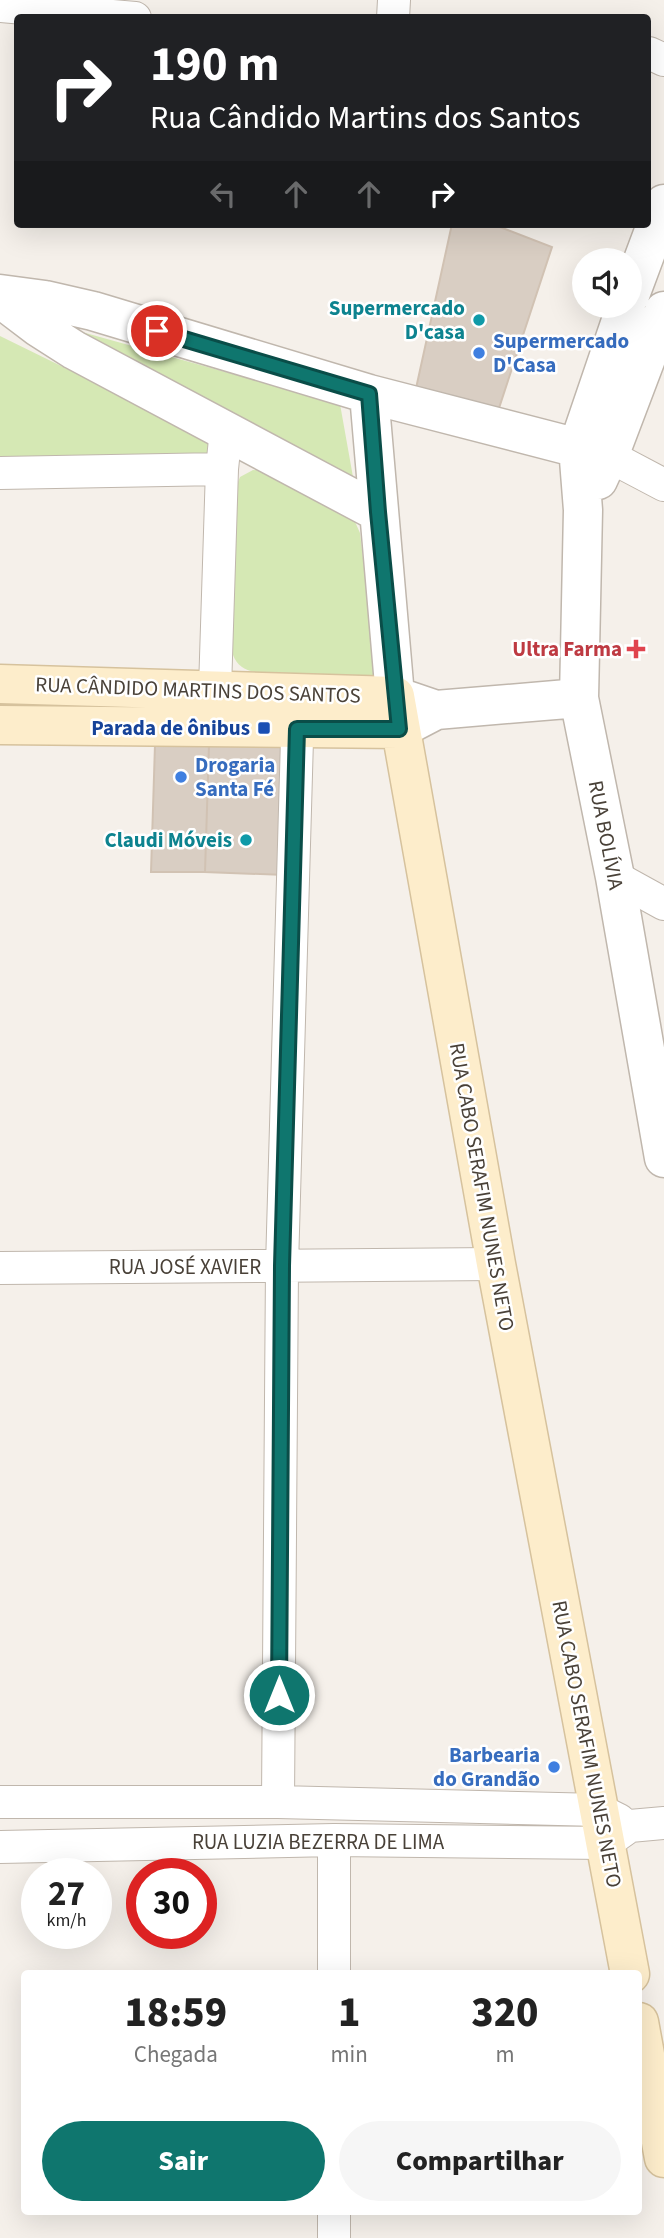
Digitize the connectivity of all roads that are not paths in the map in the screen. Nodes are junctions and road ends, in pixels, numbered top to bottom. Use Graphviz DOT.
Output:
graph roads {
  1 [pos="0,6"];
  2 [pos="90,14"];
  3 [pos="664,204"];
  4 [pos="642,263"];
  5 [pos="0,296"];
  6 [pos="664,311"];
  7 [pos="623,318"];
  8 [pos="369,394"];
  9 [pos="226,430"];
  10 [pos="593,451"];
  11 [pos="222,469"];
  12 [pos="0,473"];
  13 [pos="664,485"];
  14 [pos="378,512"];
  15 [pos="0,684"];
  16 [pos="215,689"];
  17 [pos="298,692"];
  18 [pos="579,698"];
  19 [pos="397,712"];
  20 [pos="0,725"];
  21 [pos="297,729"];
  22 [pos="615,877"];
  23 [pos="664,904"];
  24 [pos="664,1158"];
  25 [pos="496,1264"];
  26 [pos="282,1266"];
  27 [pos="0,1268"];
  28 [pos="0,1802"];
  29 [pos="278,1802"];
  30 [pos="664,1823"];
  31 [pos="612,1826"];
  32 [pos="334,1840"];
  33 [pos="0,1847"];
  34 [pos="334,1970"];
  35 [pos="630,1970"];
  36 [pos="642,2038"];
  37 [pos="664,2158"];
  38 [pos="334,2215"];
  39 [pos="334,2238"];
  1 -- 2 [label="street"];
  3 -- 4 [label="street"];
  5 -- 8 [label="street"];
  5 -- 9 [label="street"];
  6 -- 10 [label="street, RUA BOLÍVIA"];
  7 -- 10 [label="street, RUA BOLÍVIA"];
  8 -- 10 [label="street"];
  8 -- 14 [label="street, RUA CABO SERAFIM NUNES NETO"];
  9 -- 11 [label="street"];
  9 -- 14 [label="street"];
  10 -- 13 [label="street"];
  10 -- 18 [label="street, RUA BOLÍVIA"];
  11 -- 12 [label="street"];
  11 -- 16 [label="street"];
  14 -- 19 [label="street, RUA CABO SERAFIM NUNES NETO"];
  15 -- 16 [label="main road, RUA CÂNDIDO MARTINS DOS SANTOS"];
  16 -- 17 [label="main road, RUA CÂNDIDO MARTINS DOS SANTOS"];
  17 -- 19 [label="main road, RUA CÂNDIDO MARTINS DOS SANTOS"];
  17 -- 21 [label="street"];
  18 -- 19 [label="street, RUA CÂNDIDO MARTINS DOS SANTOS"];
  18 -- 22 [label="street, RUA BOLÍVIA"];
  19 -- 21 [label="main road, RUA CÂNDIDO MARTINS DOS SANTOS"];
  19 -- 25 [label="main road, RUA CABO SERAFIM NUNES NETO"];
  20 -- 21 [label="main road, RUA CÂNDIDO MARTINS DOS SANTOS"];
  21 -- 26 [label="street"];
  22 -- 23 [label="street"];
  22 -- 24 [label="street, RUA BOLÍVIA"];
  25 -- 26 [label="street, RUA JOSÉ XAVIER"];
  25 -- 31 [label="main road, RUA CABO SERAFIM NUNES NETO"];
  26 -- 27 [label="street, RUA JOSÉ XAVIER"];
  26 -- 29 [label="street"];
  28 -- 29 [label="street, RUA LUZIA BEZERRA DE LIMA"];
  29 -- 31 [label="street, RUA LUZIA BEZERRA DE LIMA"];
  30 -- 31 [label="street, RUA LUZIA BEZERRA DE LIMA"];
  31 -- 32 [label="street, RUA LUZIA BEZERRA DE LIMA"];
  31 -- 35 [label="main road, RUA CABO SERAFIM NUNES NETO"];
  32 -- 33 [label="street, RUA LUZIA BEZERRA DE LIMA"];
  32 -- 34 [label="street"];
  36 -- 37 [label="main road"];
  38 -- 39 [label="street"];
}
